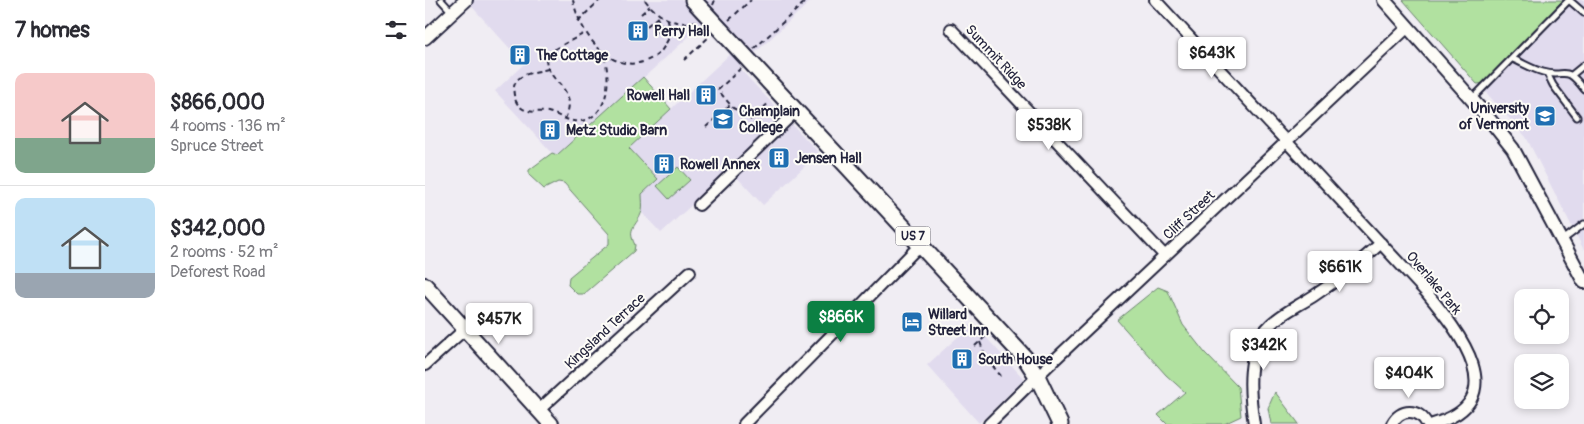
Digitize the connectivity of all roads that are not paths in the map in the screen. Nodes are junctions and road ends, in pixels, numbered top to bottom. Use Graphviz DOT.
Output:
graph roads {
  1 [pos="441,0"];
  2 [pos="467,0"];
  3 [pos="693,0"];
  4 [pos="1155,0"];
  5 [pos="1384,0"];
  6 [pos="1569,0"];
  7 [pos="453,12"];
  8 [pos="1584,13"];
  9 [pos="1408,27"];
  10 [pos="951,29"];
  11 [pos="425,38"];
  12 [pos="1513,58"];
  13 [pos="1584,65"];
  14 [pos="1547,73"];
  15 [pos="1573,74"];
  16 [pos="1584,88"];
  17 [pos="1472,99"];
  18 [pos="797,110"];
  19 [pos="1577,117"];
  20 [pos="1287,142"];
  21 [pos="699,205"];
  22 [pos="1584,224"];
  23 [pos="1562,240"];
  24 [pos="1381,243"];
  25 [pos="921,244"];
  26 [pos="1165,256"];
  27 [pos="690,272"];
  28 [pos="1584,282"];
  29 [pos="425,285"];
  30 [pos="465,329"];
  31 [pos="425,365"];
  32 [pos="1037,376"];
  33 [pos="539,410"];
  34 [pos="551,424"];
  35 [pos="744,424"];
  36 [pos="989,424"];
  37 [pos="1060,424"];
  38 [pos="1254,424"];
  39 [pos="1392,424"];
  40 [pos="1427,424"];
  41 [pos="1433,424"];
  1 -- 7 [label="lane"];
  2 -- 7 [label="street"];
  3 -- 18 [label="main road, US 7"];
  4 -- 20 [label="street, Overlake Park"];
  5 -- 9 [label="street"];
  6 -- 8 [label="lane"];
  6 -- 12 [label="lane"];
  7 -- 11 [label="street"];
  9 -- 17 [label="street"];
  9 -- 20 [label="street, Cliff Street"];
  10 -- 26 [label="street, Summit Ridge"];
  12 -- 14 [label="lane"];
  12 -- 17 [label="lane"];
  13 -- 15 [label="lane"];
  14 -- 15 [label="lane"];
  14 -- 19 [label="lane"];
  15 -- 16 [label="lane"];
  17 -- 23 [label="street"];
  18 -- 21 [label="street"];
  18 -- 25 [label="main road, US 7"];
  20 -- 24 [label="street, Overlake Park"];
  20 -- 26 [label="street, Cliff Street"];
  22 -- 23 [label="lane"];
  23 -- 28 [label="street"];
  24 -- 38 [label="street"];
  24 -- 41 [label="street, Overlake Park"];
  25 -- 32 [label="main road, US 7"];
  25 -- 35 [label="street"];
  26 -- 32 [label="street, Cliff Street"];
  27 -- 33 [label="street, Kingsland Terrace"];
  29 -- 30 [label="main road"];
  30 -- 31 [label="street"];
  30 -- 33 [label="main road"];
  32 -- 36 [label="street, Cliff Street"];
  32 -- 37 [label="main road, US 7"];
  33 -- 34 [label="main road"];
  39 -- 40 [label="street"];
}
